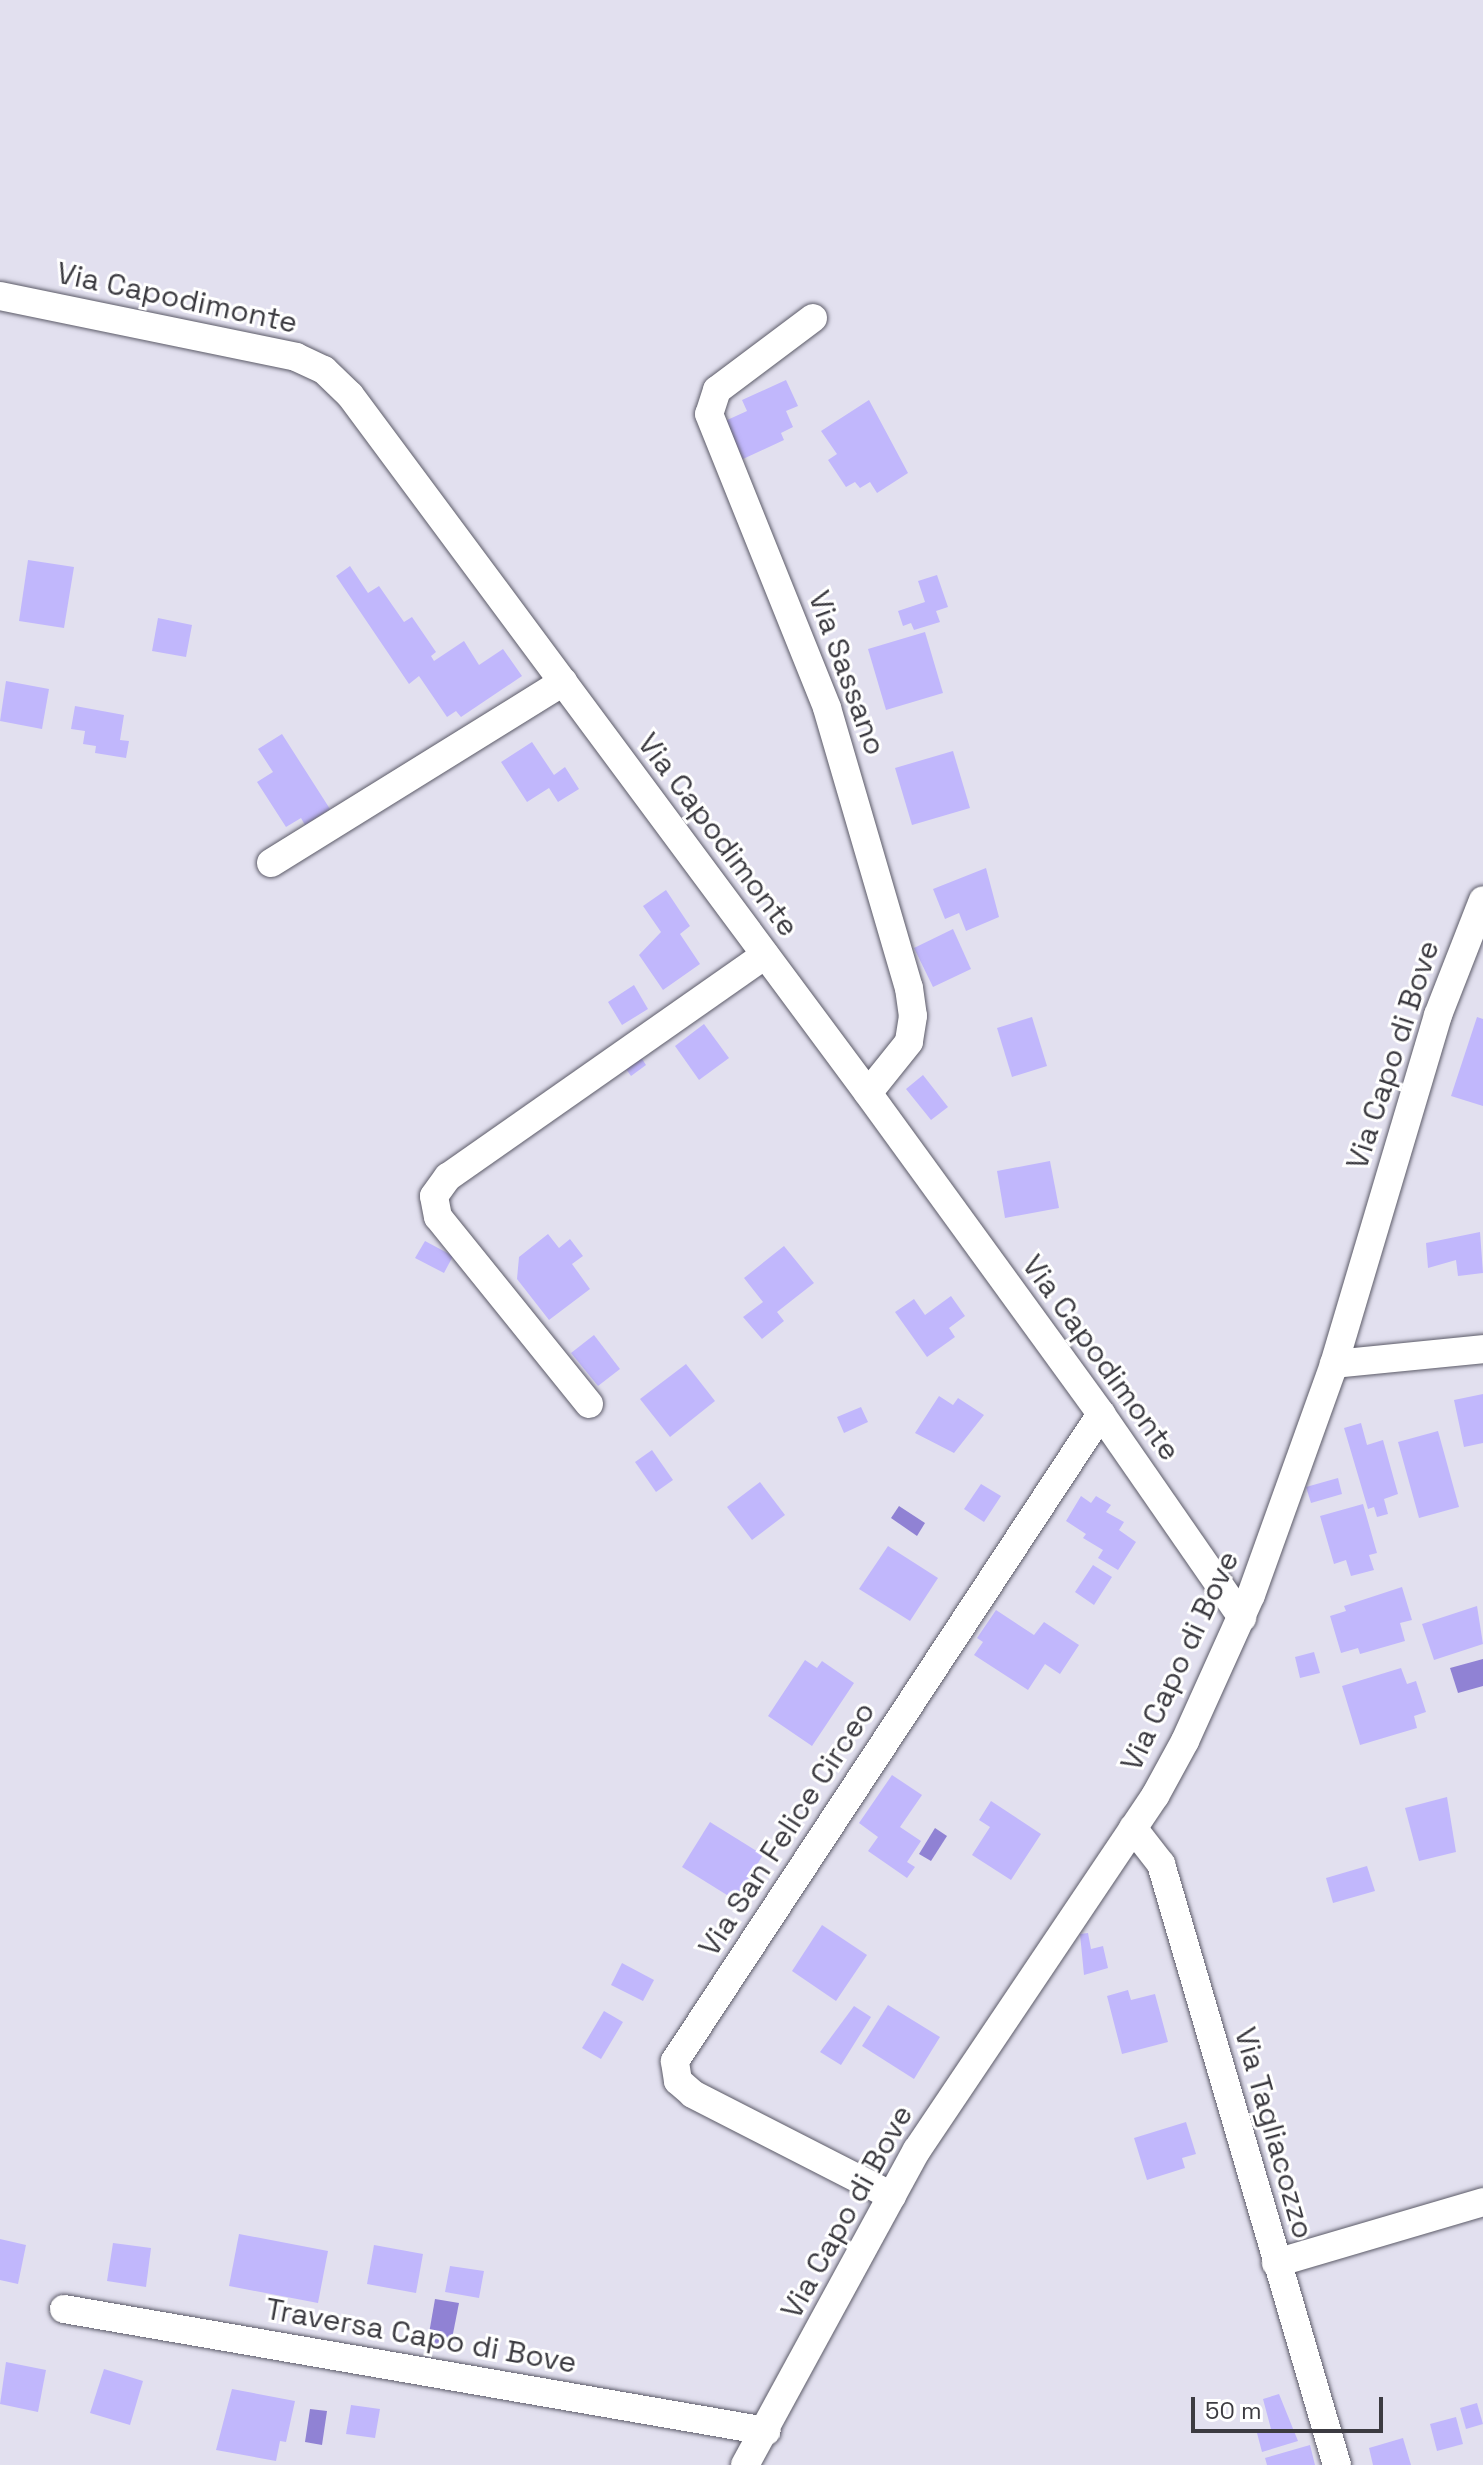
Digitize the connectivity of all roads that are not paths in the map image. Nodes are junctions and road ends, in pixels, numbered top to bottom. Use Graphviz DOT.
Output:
graph roads {
  1 [pos="0,296"];
  2 [pos="813,318"];
  3 [pos="563,682"];
  4 [pos="271,863"];
  5 [pos="1483,900"];
  6 [pos="765,955"];
  7 [pos="868,1093"];
  8 [pos="1483,1349"];
  9 [pos="1334,1364"];
  10 [pos="589,1404"];
  11 [pos="1101,1414"];
  12 [pos="1242,1618"];
  13 [pos="1133,1828"];
  14 [pos="892,2196"];
  15 [pos="1483,2202"];
  16 [pos="1276,2263"];
  17 [pos="64,2309"];
  18 [pos="766,2431"];
  19 [pos="745,2465"];
  20 [pos="1337,2465"];
  1 -- 3 [label="street, Via Capodimonte"];
  2 -- 7 [label="street, Via Sassano"];
  3 -- 4 [label="street"];
  3 -- 6 [label="street, Via Capodimonte"];
  5 -- 9 [label="street, Via Capo di Bove"];
  6 -- 7 [label="street, Via Capodimonte"];
  6 -- 10 [label="street"];
  7 -- 11 [label="street, Via Capodimonte"];
  8 -- 9 [label="street"];
  9 -- 12 [label="street, Via Capo di Bove"];
  11 -- 12 [label="street, Via Capodimonte"];
  11 -- 14 [label="street, Via San Felice Circeo"];
  12 -- 13 [label="street, Via Capo di Bove"];
  13 -- 14 [label="street, Via Capo di Bove"];
  13 -- 16 [label="street, Via Tagliacozzo"];
  14 -- 18 [label="street, Via Capo di Bove"];
  15 -- 16 [label="street"];
  16 -- 20 [label="street, Via Tagliacozzo"];
  17 -- 18 [label="street, Traversa Capo di Bove"];
  18 -- 19 [label="street, Via Capo di Bove"];
}
